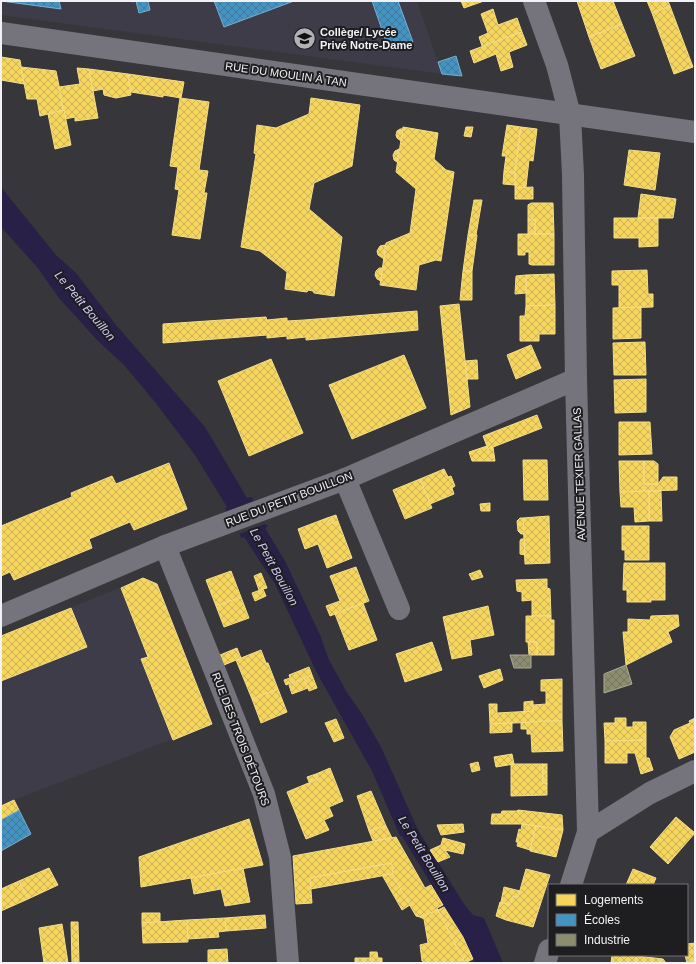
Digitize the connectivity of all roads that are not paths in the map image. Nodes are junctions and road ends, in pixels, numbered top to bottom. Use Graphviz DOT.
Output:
graph roads {
  1 [pos="534,1"];
  2 [pos="1,33"];
  3 [pos="570,115"];
  4 [pos="695,132"];
  5 [pos="576,379"];
  6 [pos="345,478"];
  7 [pos="165,546"];
  8 [pos="398,609"];
  9 [pos="1,616"];
  10 [pos="695,771"];
  11 [pos="588,832"];
  12 [pos="571,884"];
  13 [pos="548,953"];
  14 [pos="288,963"];
  15 [pos="545,963"];
  1 -- 3 [label="street, AVENUE TEXIER GALLAS"];
  2 -- 3 [label="street, RUE DU MOULIN À TAN"];
  3 -- 4 [label="street, RUE DU MOULIN À TAN"];
  3 -- 5 [label="street, AVENUE TEXIER GALLAS"];
  5 -- 6 [label="street, RUE DU PETIT BOUILLON"];
  5 -- 11 [label="street, AVENUE TEXIER GALLAS"];
  6 -- 7 [label="street, RUE DU PETIT BOUILLON"];
  6 -- 8 [label="street"];
  7 -- 9 [label="street, RUE DU PETIT BOUILLON"];
  7 -- 14 [label="street, RUE DES TROIS DÉTOURS"];
  10 -- 11 [label="street"];
  11 -- 12 [label="street, AVENUE TEXIER GALLAS"];
  13 -- 15 [label="street"];
}
